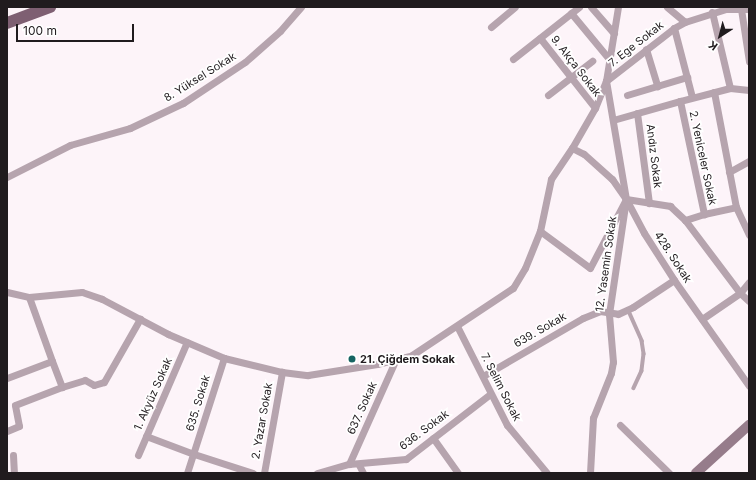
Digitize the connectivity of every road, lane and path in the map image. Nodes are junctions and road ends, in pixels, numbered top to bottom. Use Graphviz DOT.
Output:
graph roads {
  1 [pos="50,7"];
  2 [pos="301,7"];
  3 [pos="514,7"];
  4 [pos="579,7"];
  5 [pos="591,7"];
  6 [pos="618,7"];
  7 [pos="667,7"];
  8 [pos="725,8"];
  9 [pos="745,9"];
  10 [pos="712,12"];
  11 [pos="571,13"];
  12 [pos="685,22"];
  13 [pos="7,23"];
  14 [pos="491,27"];
  15 [pos="674,28"];
  16 [pos="614,33"];
  17 [pos="540,38"];
  18 [pos="646,49"];
  19 [pos="513,59"];
  20 [pos="592,60"];
  21 [pos="610,60"];
  22 [pos="749,61"];
  23 [pos="570,77"];
  24 [pos="687,77"];
  25 [pos="606,80"];
  26 [pos="657,86"];
  27 [pos="730,88"];
  28 [pos="749,90"];
  29 [pos="714,92"];
  30 [pos="548,95"];
  31 [pos="627,95"];
  32 [pos="692,97"];
  33 [pos="680,100"];
  34 [pos="594,108"];
  35 [pos="638,113"];
  36 [pos="612,120"];
  37 [pos="572,148"];
  38 [pos="749,161"];
  39 [pos="729,172"];
  40 [pos="7,177"];
  41 [pos="626,199"];
  42 [pos="649,203"];
  43 [pos="736,207"];
  44 [pos="704,214"];
  45 [pos="685,220"];
  46 [pos="746,223"];
  47 [pos="540,231"];
  48 [pos="749,235"];
  49 [pos="674,280"];
  50 [pos="749,282"];
  51 [pos="7,292"];
  52 [pos="740,293"];
  53 [pos="29,297"];
  54 [pos="749,301"];
  55 [pos="628,309"];
  56 [pos="609,314"];
  57 [pos="140,319"];
  58 [pos="702,320"];
  59 [pos="457,326"];
  60 [pos="187,342"];
  61 [pos="224,358"];
  62 [pos="52,361"];
  63 [pos="395,361"];
  64 [pos="282,372"];
  65 [pos="483,376"];
  66 [pos="7,378"];
  67 [pos="749,386"];
  68 [pos="62,387"];
  69 [pos="634,388"];
  70 [pos="490,394"];
  71 [pos="620,425"];
  72 [pos="749,425"];
  73 [pos="7,431"];
  74 [pos="146,436"];
  75 [pos="433,438"];
  76 [pos="194,454"];
  77 [pos="13,455"];
  78 [pos="138,455"];
  79 [pos="349,464"];
  80 [pos="359,465"];
  81 [pos="544,472"];
  82 [pos="14,473"];
  83 [pos="187,473"];
  84 [pos="253,473"];
  85 [pos="264,473"];
  86 [pos="317,473"];
  87 [pos="363,473"];
  88 [pos="458,473"];
  89 [pos="590,473"];
  90 [pos="669,473"];
  91 [pos="696,473"];
  1 -- 13 [label="main road"];
  2 -- 40 [label="street, 8. Yüksel Sokak"];
  3 -- 14 [label="street"];
  4 -- 11 [label="street"];
  5 -- 16 [label="street"];
  6 -- 16 [label="street"];
  7 -- 12 [label="street"];
  8 -- 9 [label="street, 7. Ege Sokak"];
  8 -- 10 [label="street, 7. Ege Sokak"];
  9 -- 22 [label="street"];
  10 -- 12 [label="street, 7. Ege Sokak"];
  10 -- 27 [label="street"];
  11 -- 17 [label="street"];
  11 -- 21 [label="street"];
  12 -- 15 [label="street, 7. Ege Sokak"];
  15 -- 18 [label="street, 7. Ege Sokak"];
  15 -- 24 [label="street"];
  16 -- 21 [label="street"];
  17 -- 19 [label="street"];
  17 -- 23 [label="street, 9. Akça Sokak"];
  18 -- 25 [label="street, 7. Ege Sokak"];
  18 -- 26 [label="street"];
  20 -- 23 [label="street"];
  21 -- 25 [label="street"];
  23 -- 30 [label="street"];
  23 -- 34 [label="street, 9. Akça Sokak"];
  24 -- 26 [label="street"];
  24 -- 32 [label="street"];
  25 -- 34 [label="street"];
  25 -- 36 [label="street"];
  26 -- 31 [label="street"];
  27 -- 28 [label="street, 2. Yeniceler Sokak"];
  27 -- 29 [label="street, 2. Yeniceler Sokak"];
  29 -- 32 [label="street, 2. Yeniceler Sokak"];
  29 -- 39 [label="street"];
  32 -- 33 [label="street, 2. Yeniceler Sokak"];
  33 -- 35 [label="street, Andız Sokak"];
  33 -- 44 [label="street, 2. Yeniceler Sokak"];
  34 -- 37 [label="street"];
  35 -- 36 [label="street, Andız Sokak"];
  35 -- 42 [label="street, Andız Sokak"];
  36 -- 41 [label="street"];
  37 -- 41 [label="street, 428. Sokak"];
  37 -- 47 [label="street"];
  38 -- 39 [label="street"];
  39 -- 43 [label="street"];
  41 -- 42 [label="street"];
  41 -- 47 [label="street"];
  41 -- 49 [label="street, 428. Sokak"];
  41 -- 56 [label="street, 12. Yasemin Sokak"];
  42 -- 45 [label="street"];
  43 -- 44 [label="street"];
  43 -- 46 [label="street"];
  44 -- 45 [label="street, 2. Yeniceler Sokak"];
  45 -- 52 [label="street"];
  46 -- 48 [label="street"];
  47 -- 59 [label="street"];
  49 -- 55 [label="street, 639. Sokak"];
  49 -- 58 [label="street, 428. Sokak"];
  50 -- 52 [label="street"];
  51 -- 53 [label="street"];
  52 -- 54 [label="street"];
  52 -- 58 [label="street"];
  53 -- 57 [label="street"];
  53 -- 62 [label="street"];
  55 -- 56 [label="street, 639. Sokak"];
  55 -- 69 [label="lane"];
  56 -- 65 [label="street, 639. Sokak"];
  56 -- 89 [label="street, 12. Yasemin Sokak"];
  57 -- 60 [label="street"];
  57 -- 68 [label="street"];
  58 -- 67 [label="street, 428. Sokak"];
  59 -- 63 [label="street"];
  59 -- 65 [label="street, 7. Selim Sokak"];
  60 -- 61 [label="street"];
  60 -- 74 [label="street, 1. Akyüz Sokak"];
  61 -- 64 [label="street"];
  61 -- 76 [label="street, 635. Sokak"];
  62 -- 66 [label="street"];
  62 -- 68 [label="street"];
  63 -- 64 [label="street"];
  63 -- 79 [label="street, 637. Sokak"];
  64 -- 85 [label="street, 2. Yazar Sokak"];
  65 -- 70 [label="street, 7. Selim Sokak"];
  68 -- 73 [label="street"];
  70 -- 75 [label="street, 636. Sokak"];
  70 -- 81 [label="street, 7. Selim Sokak"];
  71 -- 90 [label="street"];
  72 -- 91 [label="main road"];
  74 -- 76 [label="street"];
  74 -- 78 [label="street, 1. Akyüz Sokak"];
  75 -- 80 [label="street, 636. Sokak"];
  75 -- 88 [label="street"];
  76 -- 83 [label="street, 635. Sokak"];
  76 -- 84 [label="street"];
  77 -- 82 [label="street"];
  79 -- 80 [label="street, 636. Sokak"];
  79 -- 86 [label="street, 636. Sokak"];
  80 -- 87 [label="street"];
}
